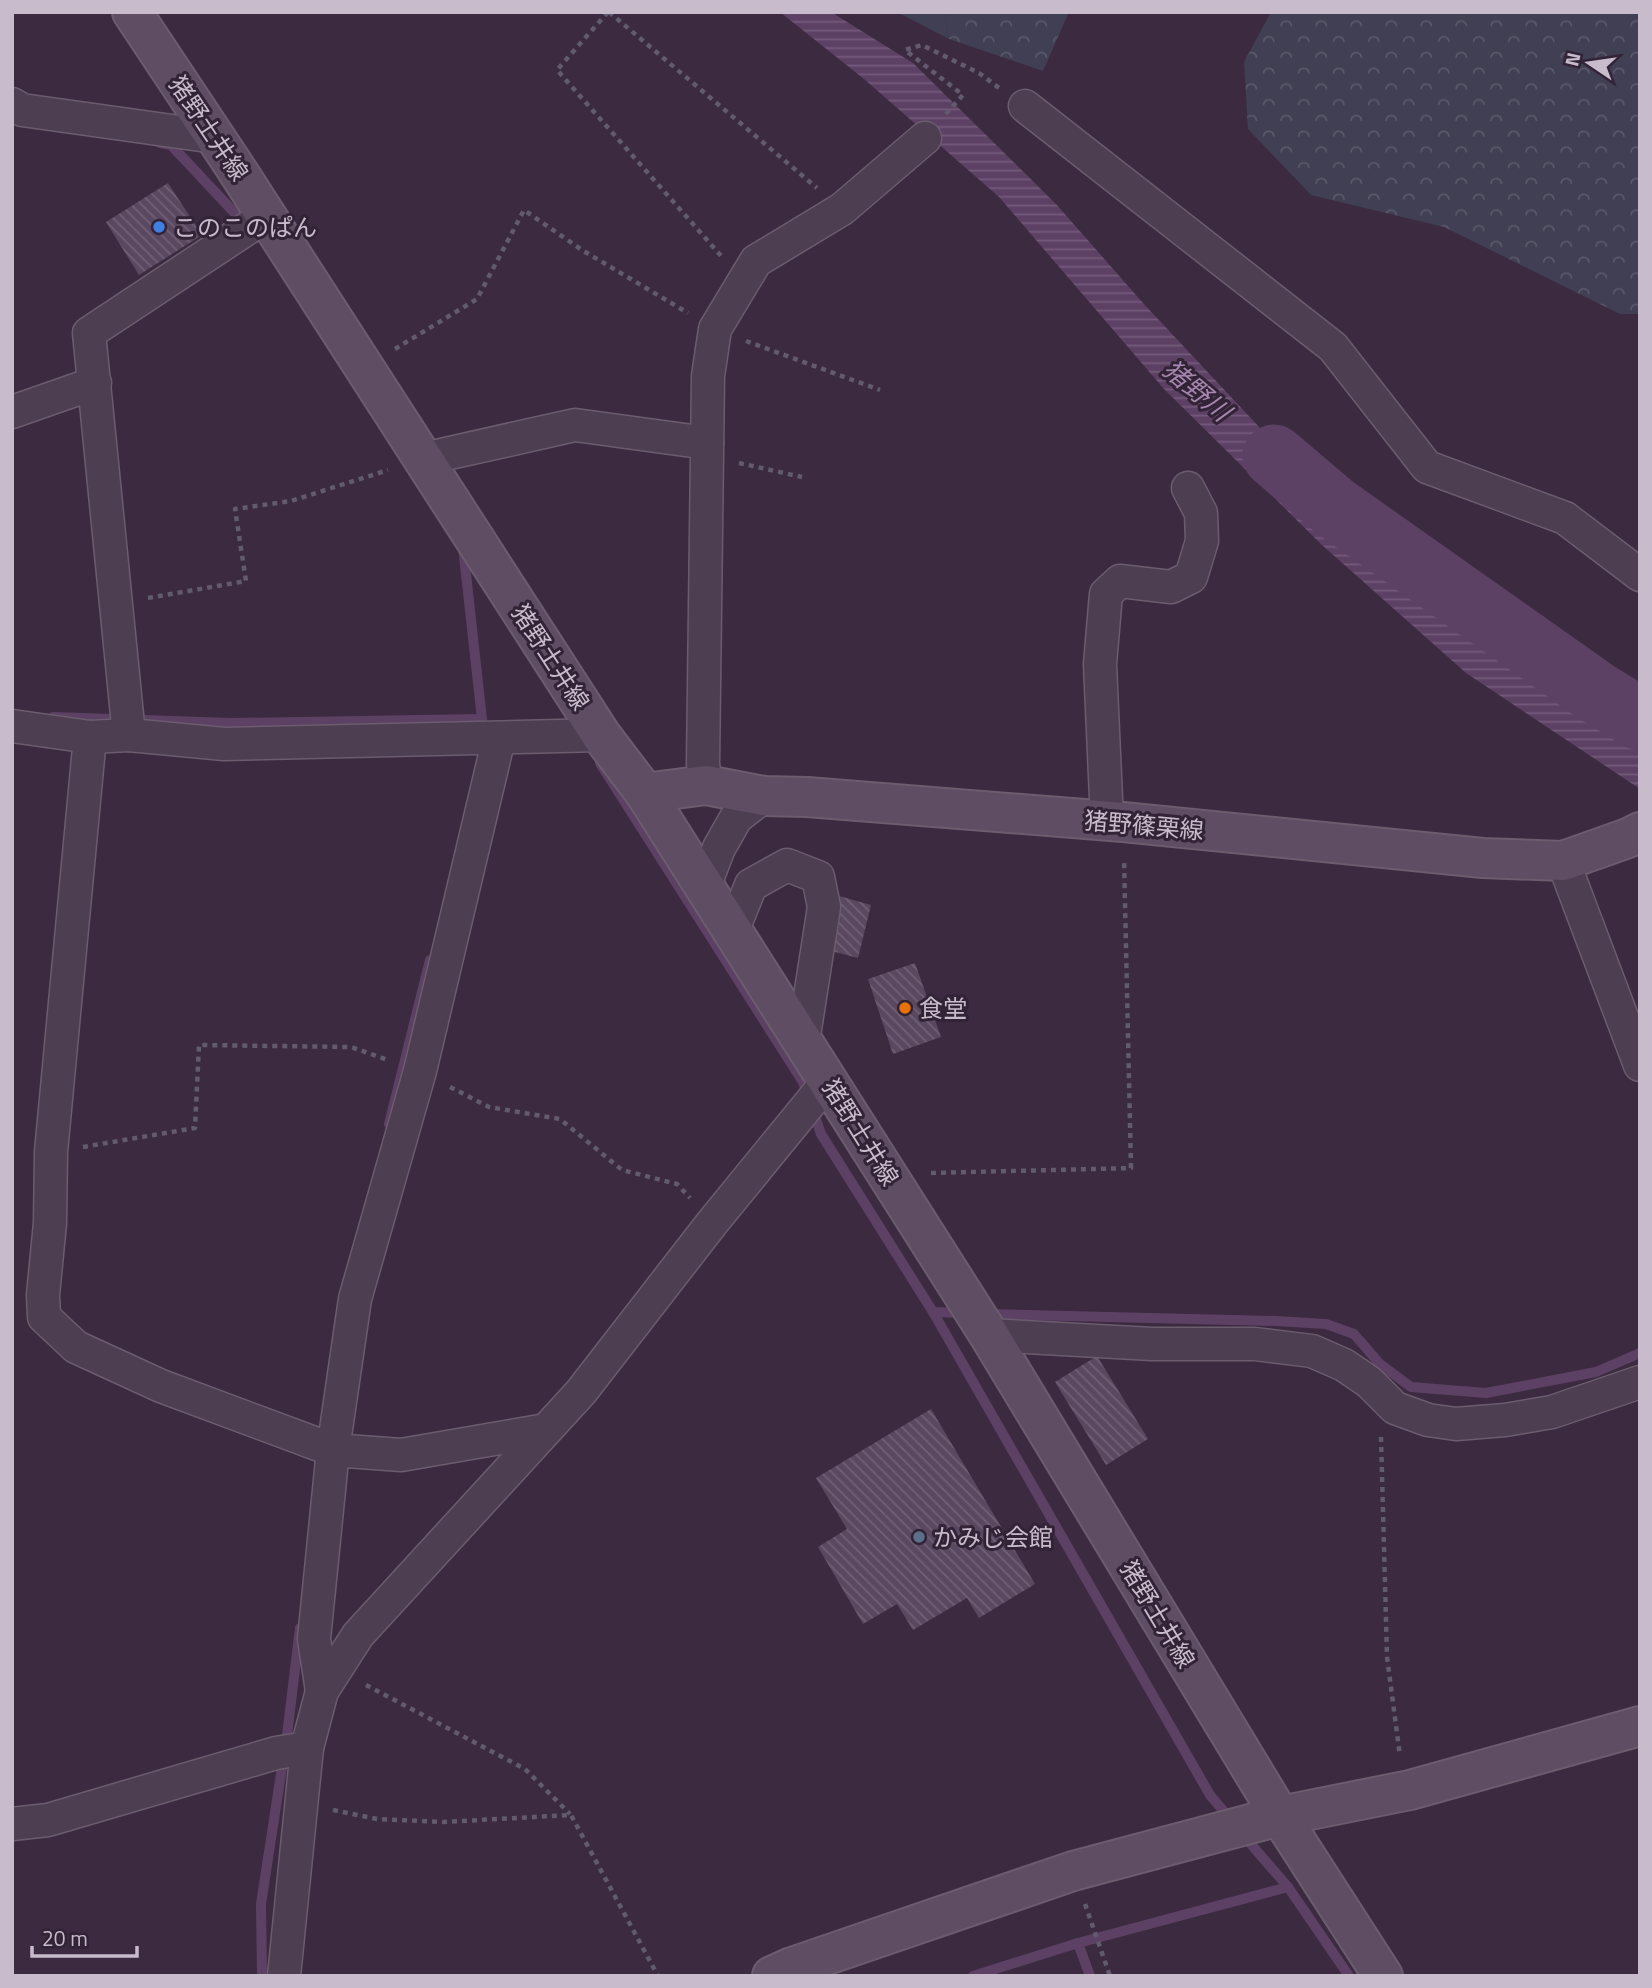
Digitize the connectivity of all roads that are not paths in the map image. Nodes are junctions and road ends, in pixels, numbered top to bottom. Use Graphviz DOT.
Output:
graph roads {
  1 [pos="132,12"];
  2 [pos="12,104"];
  3 [pos="1025,106"];
  4 [pos="215,137"];
  5 [pos="925,138"];
  6 [pos="267,216"];
  7 [pos="94,383"];
  8 [pos="12,412"];
  9 [pos="707,449"];
  10 [pos="423,459"];
  11 [pos="1188,488"];
  12 [pos="1640,575"];
  13 [pos="12,726"];
  14 [pos="601,735"];
  15 [pos="129,736"];
  16 [pos="90,737"];
  17 [pos="499,738"];
  18 [pos="706,785"];
  19 [pos="645,793"];
  20 [pos="764,796"];
  21 [pos="1115,822"];
  22 [pos="1640,832"];
  23 [pos="1563,861"];
  24 [pos="704,887"];
  25 [pos="732,932"];
  26 [pos="803,1042"];
  27 [pos="1640,1065"];
  28 [pos="828,1081"];
  29 [pos="989,1335"];
  30 [pos="1640,1382"];
  31 [pos="546,1430"];
  32 [pos="333,1450"];
  33 [pos="329,1680"];
  34 [pos="1640,1726"];
  35 [pos="307,1748"];
  36 [pos="1280,1816"];
  37 [pos="12,1824"];
  38 [pos="284,1976"];
  39 [pos="772,1976"];
  40 [pos="1383,1976"];
  1 -- 4 [label="main road, 猪野土井線"];
  2 -- 4 [label="street"];
  3 -- 12 [label="street"];
  4 -- 6 [label="main road, 猪野土井線"];
  5 -- 9 [label="street"];
  6 -- 7 [label="street"];
  6 -- 10 [label="main road, 猪野土井線"];
  7 -- 8 [label="street"];
  7 -- 15 [label="street"];
  9 -- 10 [label="street"];
  9 -- 18 [label="street"];
  10 -- 14 [label="main road, 猪野土井線"];
  11 -- 21 [label="street"];
  13 -- 16 [label="street"];
  14 -- 17 [label="street"];
  14 -- 19 [label="main road, 猪野土井線"];
  15 -- 16 [label="street"];
  15 -- 17 [label="street"];
  16 -- 32 [label="street"];
  17 -- 32 [label="street"];
  18 -- 19 [label="main road, 猪野篠栗線"];
  18 -- 20 [label="main road, 猪野篠栗線"];
  19 -- 24 [label="main road, 猪野土井線"];
  20 -- 21 [label="main road, 猪野篠栗線"];
  20 -- 24 [label="street"];
  21 -- 23 [label="main road, 猪野篠栗線"];
  22 -- 23 [label="main road, 猪野篠栗線"];
  23 -- 27 [label="street"];
  24 -- 25 [label="main road, 猪野土井線"];
  25 -- 26 [label="main road, 猪野土井線"];
  25 -- 26 [label="street"];
  26 -- 28 [label="main road, 猪野土井線"];
  28 -- 29 [label="main road, 猪野土井線"];
  28 -- 31 [label="street"];
  29 -- 30 [label="street"];
  29 -- 36 [label="main road, 猪野土井線"];
  31 -- 32 [label="street"];
  31 -- 33 [label="street"];
  32 -- 33 [label="street"];
  33 -- 35 [label="street"];
  34 -- 36 [label="main road"];
  35 -- 37 [label="street"];
  35 -- 38 [label="street"];
  36 -- 39 [label="main road"];
  36 -- 40 [label="main road, 猪野土井線"];
}
